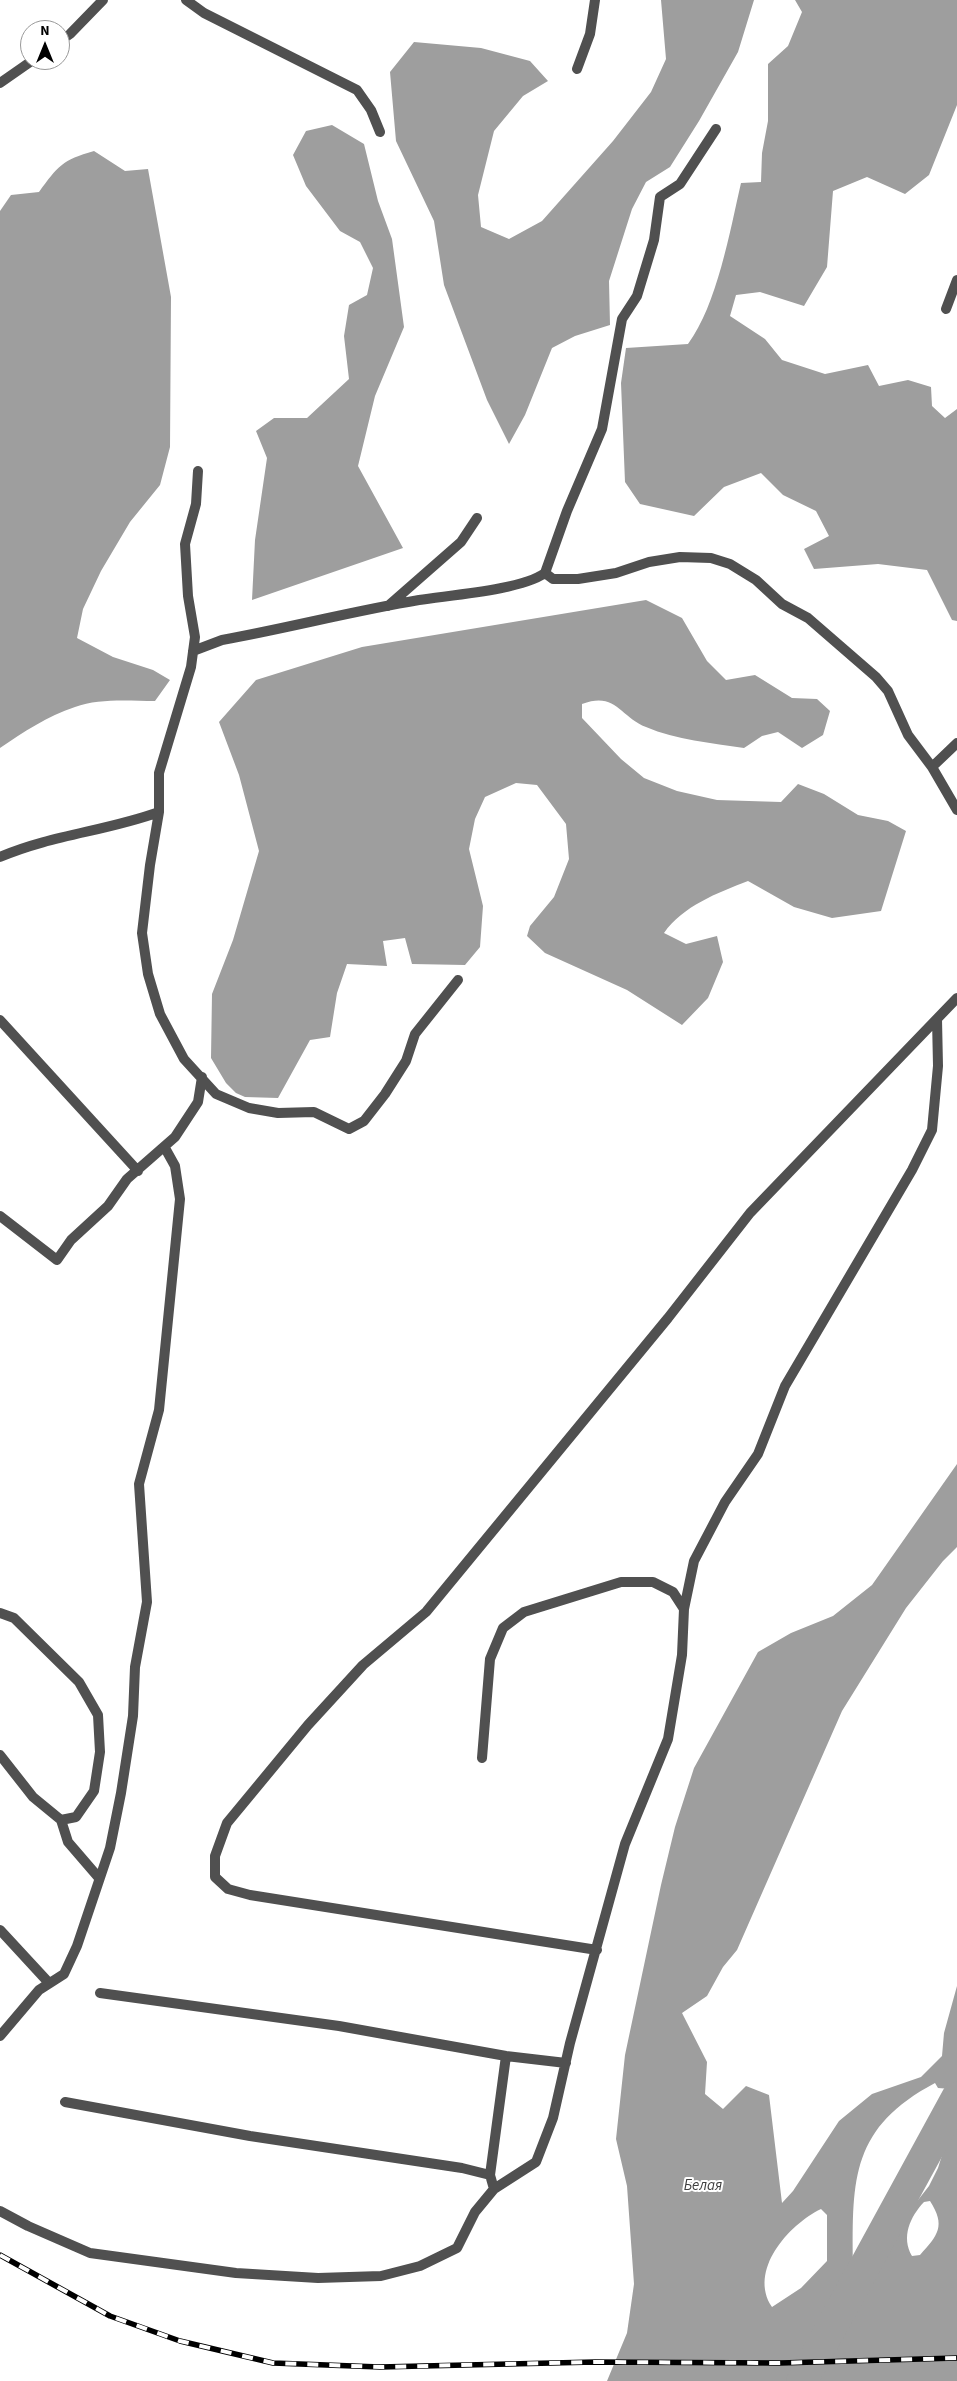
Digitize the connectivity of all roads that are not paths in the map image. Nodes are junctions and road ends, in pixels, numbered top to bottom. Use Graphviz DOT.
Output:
graph roads {
  1 [pos="103,0"];
  2 [pos="186,0"];
  3 [pos="595,0"];
  4 [pos="70,34"];
  5 [pos="20,69"];
  6 [pos="577,69"];
  7 [pos="0,83"];
  8 [pos="716,129"];
  9 [pos="380,132"];
  10 [pos="957,280"];
  11 [pos="946,309"];
  12 [pos="198,471"];
  13 [pos="477,518"];
  14 [pos="545,573"];
  15 [pos="387,607"];
  16 [pos="193,651"];
  17 [pos="957,743"];
  18 [pos="932,767"];
  19 [pos="957,810"];
  20 [pos="159,812"];
  21 [pos="0,857"];
  22 [pos="458,980"];
  23 [pos="957,998"];
  24 [pos="937,1019"];
  25 [pos="0,1020"];
  26 [pos="202,1077"];
  27 [pos="165,1148"];
  28 [pos="138,1171"];
  29 [pos="0,1216"];
  30 [pos="684,1609"];
  31 [pos="0,1613"];
  32 [pos="0,1755"];
  33 [pos="482,1758"];
  34 [pos="61,1820"];
  35 [pos="99,1878"];
  36 [pos="0,1930"];
  37 [pos="597,1950"];
  38 [pos="49,1983"];
  39 [pos="100,1993"];
  40 [pos="0,2036"];
  41 [pos="506,2056"];
  42 [pos="566,2063"];
  43 [pos="65,2102"];
  44 [pos="490,2175"];
  45 [pos="494,2189"];
  46 [pos="0,2211"];
  1 -- 4 [label="lane"];
  2 -- 9 [label="lane"];
  3 -- 6 [label="lane"];
  5 -- 7 [label="lane"];
  8 -- 14 [label="lane"];
  10 -- 11 [label="lane"];
  12 -- 16 [label="lane"];
  13 -- 15 [label="lane"];
  14 -- 15 [label="lane"];
  14 -- 18 [label="lane"];
  15 -- 16 [label="lane"];
  16 -- 20 [label="lane"];
  17 -- 18 [label="lane"];
  18 -- 19 [label="lane"];
  20 -- 21 [label="lane"];
  20 -- 26 [label="lane"];
  22 -- 26 [label="lane"];
  23 -- 24 [label="lane"];
  24 -- 30 [label="lane"];
  24 -- 37 [label="lane"];
  25 -- 28 [label="lane"];
  26 -- 27 [label="lane"];
  27 -- 28 [label="lane"];
  27 -- 35 [label="lane"];
  28 -- 29 [label="lane"];
  30 -- 33 [label="lane"];
  30 -- 37 [label="lane"];
  31 -- 34 [label="lane"];
  32 -- 34 [label="lane"];
  34 -- 35 [label="lane"];
  35 -- 38 [label="lane"];
  36 -- 38 [label="lane"];
  37 -- 42 [label="lane"];
  38 -- 40 [label="lane"];
  39 -- 41 [label="lane"];
  41 -- 42 [label="lane"];
  41 -- 44 [label="lane"];
  42 -- 45 [label="lane"];
  43 -- 44 [label="lane"];
  44 -- 45 [label="lane"];
  45 -- 46 [label="lane"];
}
